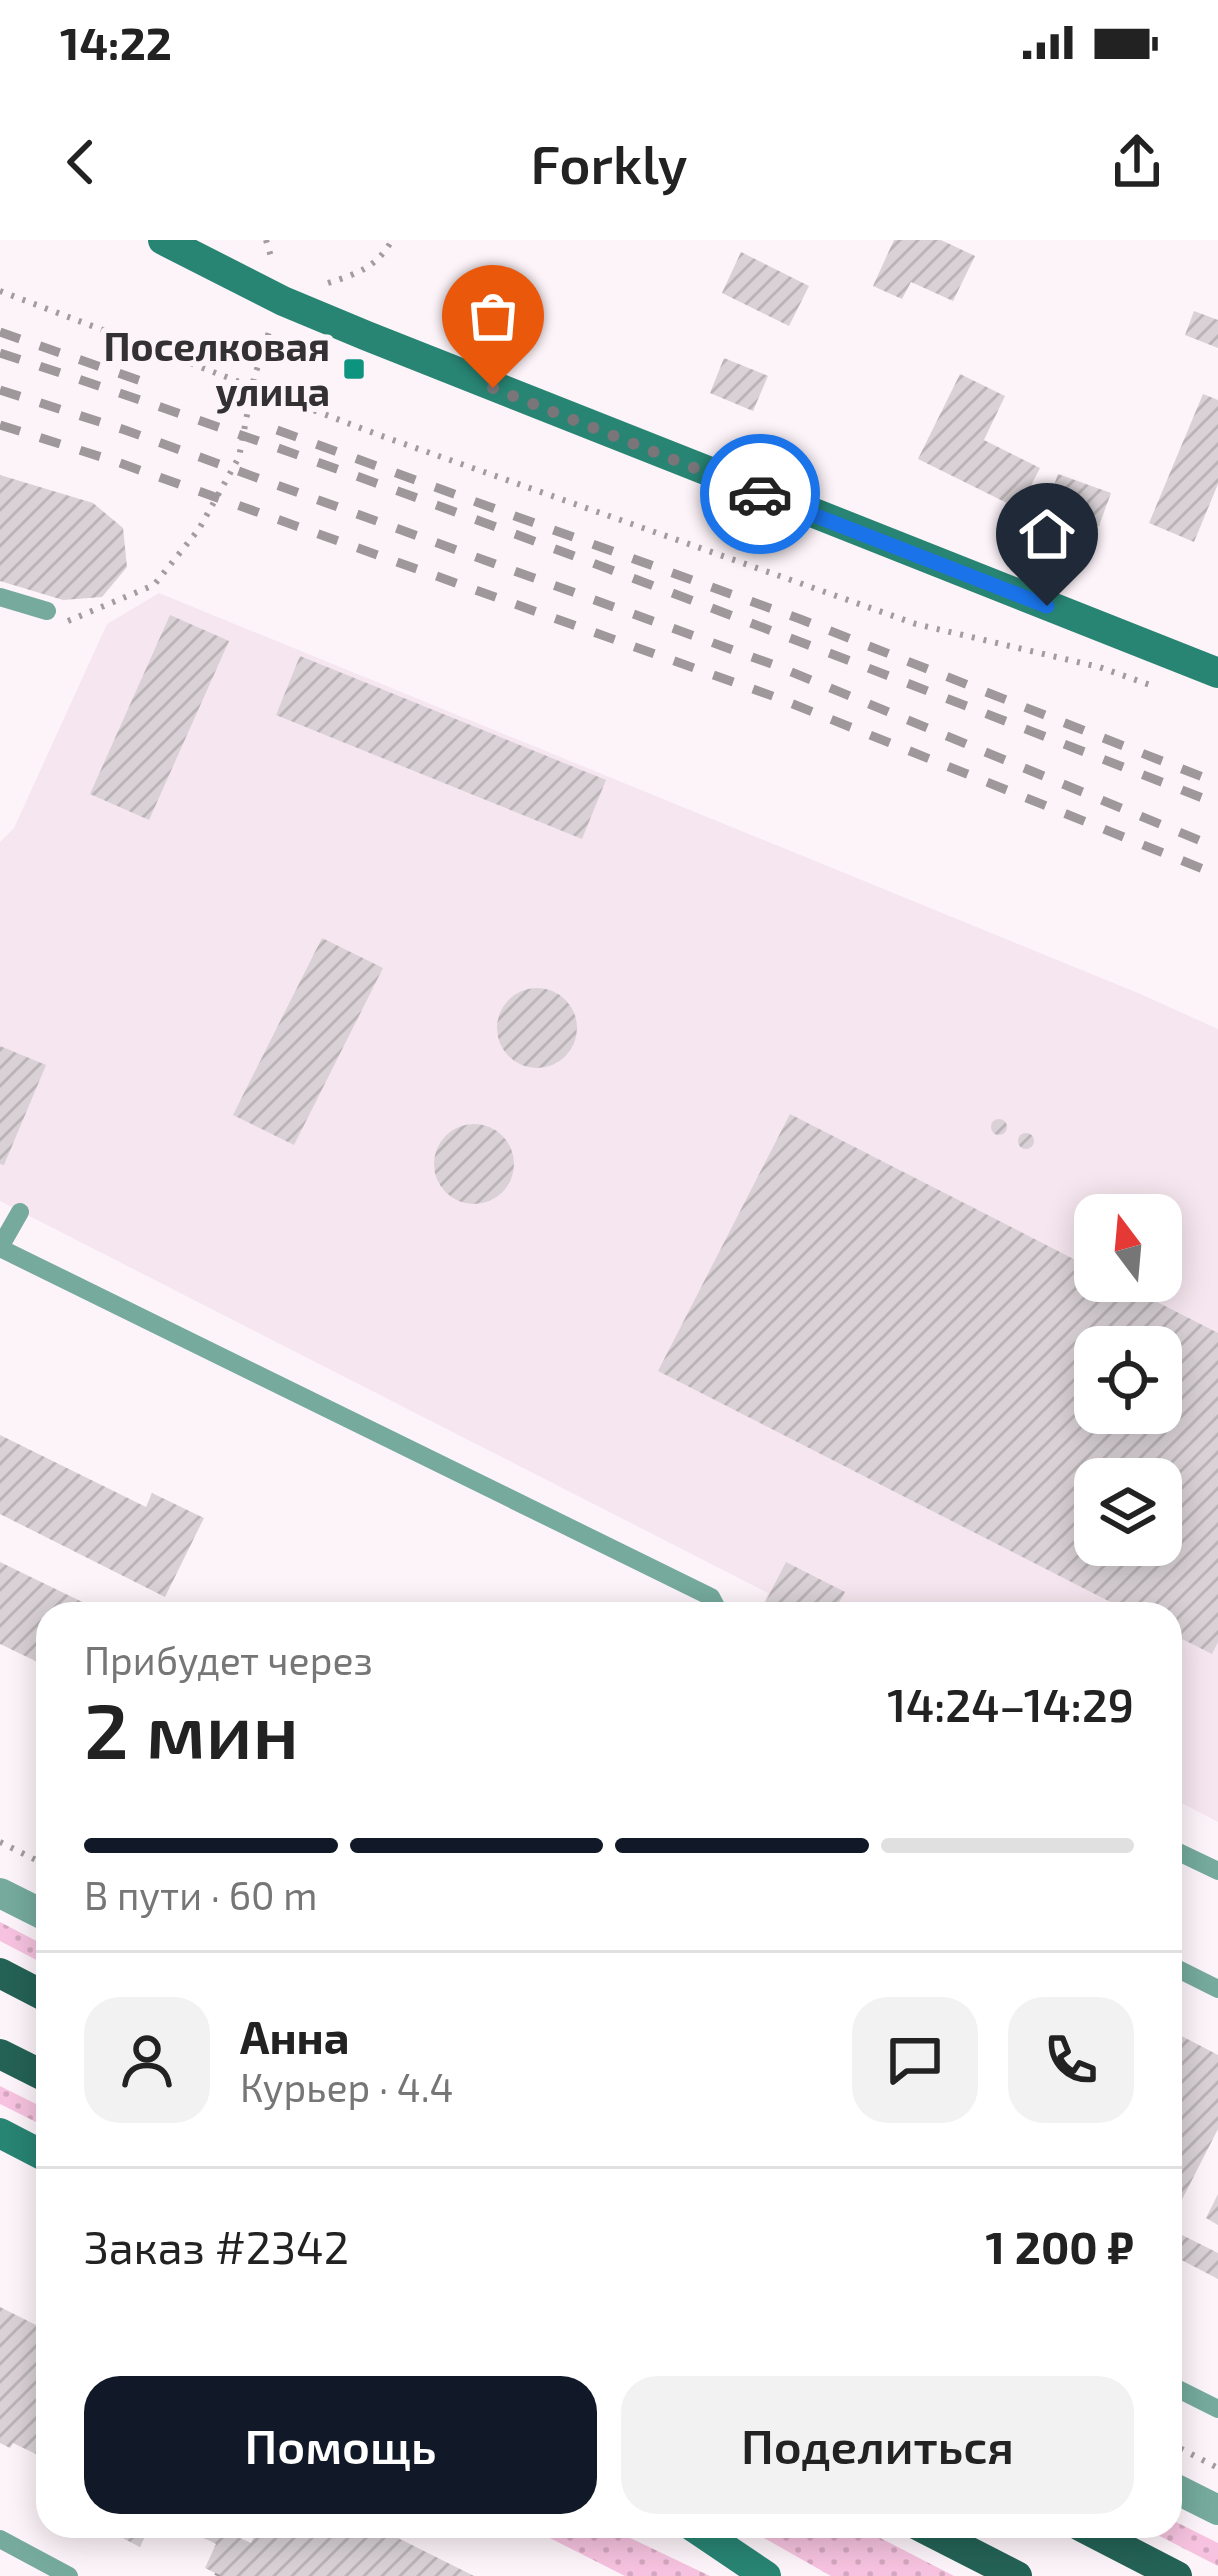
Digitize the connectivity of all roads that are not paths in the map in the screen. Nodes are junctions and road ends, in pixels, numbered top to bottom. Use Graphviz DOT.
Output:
graph roads {
  1 [pos="163,240"];
  2 [pos="0,597"];
  3 [pos="56,617"];
  4 [pos="1218,673"];
  5 [pos="20,1211"];
  6 [pos="0,1248"];
  7 [pos="714,1602"];
  8 [pos="1182,1854"];
  9 [pos="1218,1871"];
  10 [pos="0,1893"];
  11 [pos="36,1911"];
  12 [pos="1182,1971"];
  13 [pos="0,1973"];
  14 [pos="1218,1989"];
  15 [pos="36,1991"];
  16 [pos="0,2054"];
  17 [pos="36,2072"];
  18 [pos="0,2133"];
  19 [pos="36,2152"];
  20 [pos="1182,2391"];
  21 [pos="1218,2409"];
  22 [pos="1182,2492"];
  23 [pos="1218,2510"];
  24 [pos="710,2538"];
  25 [pos="943,2538"];
  26 [pos="1103,2538"];
  27 [pos="0,2539"];
  28 [pos="69,2576"];
  29 [pos="766,2576"];
  30 [pos="1017,2576"];
  31 [pos="1177,2576"];
  1 -- 4 [label="street"];
  2 -- 3 [label="lane"];
  5 -- 6 [label="lane"];
  6 -- 7 [label="lane"];
  8 -- 9 [label="lane"];
  10 -- 11 [label="street"];
  12 -- 14 [label="lane"];
  13 -- 15 [label="main road"];
  16 -- 17 [label="main road"];
  18 -- 19 [label="street"];
  20 -- 21 [label="lane"];
  22 -- 23 [label="street"];
  24 -- 29 [label="street"];
  25 -- 30 [label="main road"];
  26 -- 31 [label="main road"];
  27 -- 28 [label="lane"];
}
